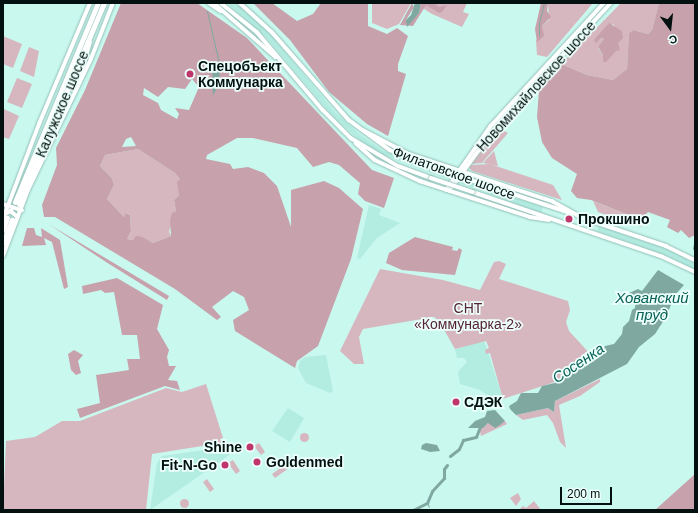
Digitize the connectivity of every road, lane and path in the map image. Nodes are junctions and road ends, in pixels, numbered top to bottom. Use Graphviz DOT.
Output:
graph roads {
  1 [pos="90,3"];
  2 [pos="98,3"];
  3 [pos="104,3"];
  4 [pos="113,3"];
  5 [pos="209,3"];
  6 [pos="214,3"];
  7 [pos="221,3"];
  8 [pos="240,3"];
  9 [pos="243,3"];
  10 [pos="604,3"];
  11 [pos="611,3"];
  12 [pos="252,13"];
  13 [pos="234,18"];
  14 [pos="91,35"];
  15 [pos="284,64"];
  16 [pos="78,85"];
  17 [pos="357,127"];
  18 [pos="351,138"];
  19 [pos="460,172"];
  20 [pos="448,191"];
  21 [pos="4,205"];
  22 [pos="22,210"];
  23 [pos="581,217"];
  24 [pos="7,218"];
  25 [pos="18,218"];
  26 [pos="560,222"];
  27 [pos="3,230"];
  28 [pos="3,243"];
  29 [pos="3,256"];
  30 [pos="695,260"];
  31 [pos="695,272"];
  1 -- 21 [label="main road"];
  2 -- 14 [label="highway, Калужское шоссе"];
  3 -- 14 [label="highway, Калужское шоссе"];
  4 -- 16 [label="main road"];
  5 -- 13 [label="main road"];
  6 -- 13 [label="main road"];
  7 -- 15 [label="main road"];
  8 -- 12 [label="main road, Филатовское шоссе"];
  9 -- 12 [label="main road"];
  10 -- 19 [label="main road, Новомихайловское шоссе"];
  11 -- 19 [label="main road, Новомихайловское шоссе"];
  12 -- 17 [label="main road, Филатовское шоссе"];
  13 -- 15 [label="main road"];
  14 -- 16 [label="main road"];
  15 -- 18 [label="main road, Филатовское шоссе"];
  16 -- 22 [label="main road"];
  17 -- 19 [label="main road"];
  17 -- 23 [label="main road, Филатовское шоссе, bridge"];
  18 -- 20 [label="main road"];
  18 -- 26 [label="main road, Филатовское шоссе, bridge"];
  19 -- 20 [label="main road, Новомихайловское шоссе"];
  19 -- 23 [label="main road"];
  20 -- 26 [label="main road"];
  21 -- 22 [label="main road"];
  21 -- 24 [label="main road"];
  22 -- 25 [label="main road"];
  23 -- 30 [label="main road, Филатовское шоссе"];
  24 -- 25 [label="main road"];
  24 -- 27 [label="highway"];
  24 -- 28 [label="highway"];
  25 -- 29 [label="main road"];
  26 -- 31 [label="main road, Филатовское шоссе"];
}
